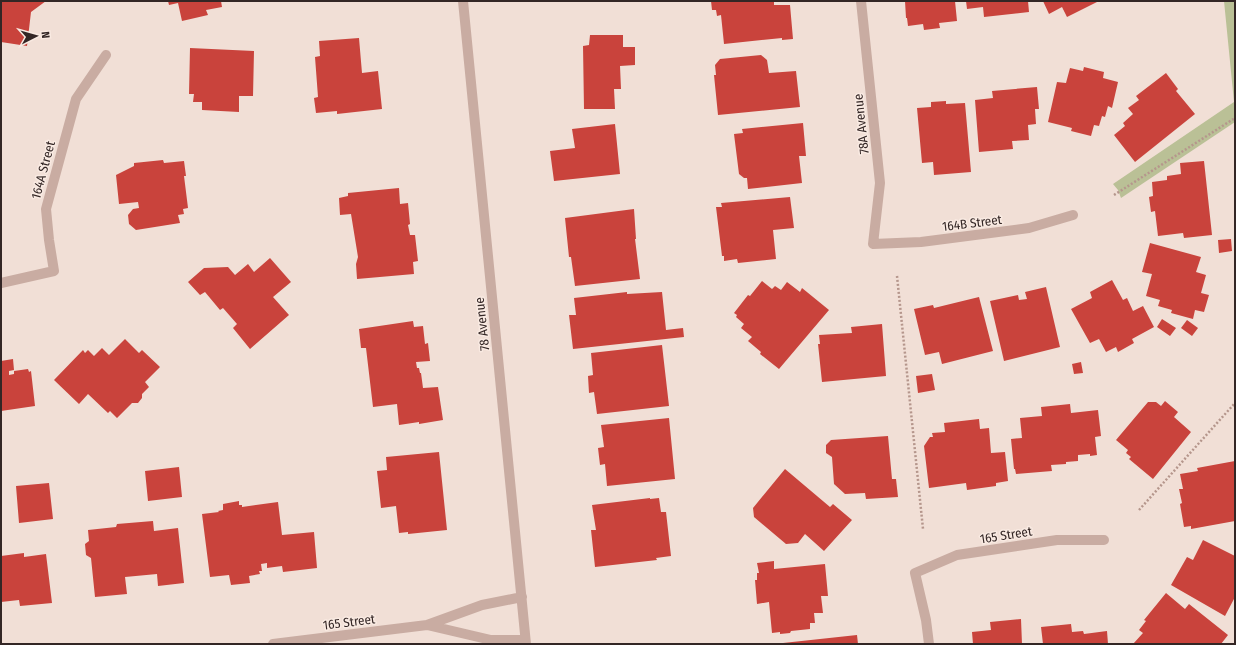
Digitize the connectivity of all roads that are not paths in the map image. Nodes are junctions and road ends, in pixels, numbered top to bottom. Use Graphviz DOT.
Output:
graph roads {
  1 [pos="463,1"];
  2 [pos="861,1"];
  3 [pos="106,55"];
  4 [pos="1073,215"];
  5 [pos="873,244"];
  6 [pos="1,283"];
  7 [pos="1104,540"];
  8 [pos="522,597"];
  9 [pos="427,625"];
  10 [pos="525,642"];
  11 [pos="273,644"];
  12 [pos="929,644"];
  1 -- 8 [label="street, 78 Avenue"];
  2 -- 5 [label="street, 78A Avenue"];
  3 -- 6 [label="street, 164A Street"];
  4 -- 5 [label="street, 164B Street"];
  7 -- 12 [label="street, 165 Street"];
  8 -- 9 [label="street, 165 Street"];
  8 -- 10 [label="street, 78 Avenue"];
  9 -- 10 [label="street, 165 Street"];
  9 -- 11 [label="street, 165 Street"];
}
